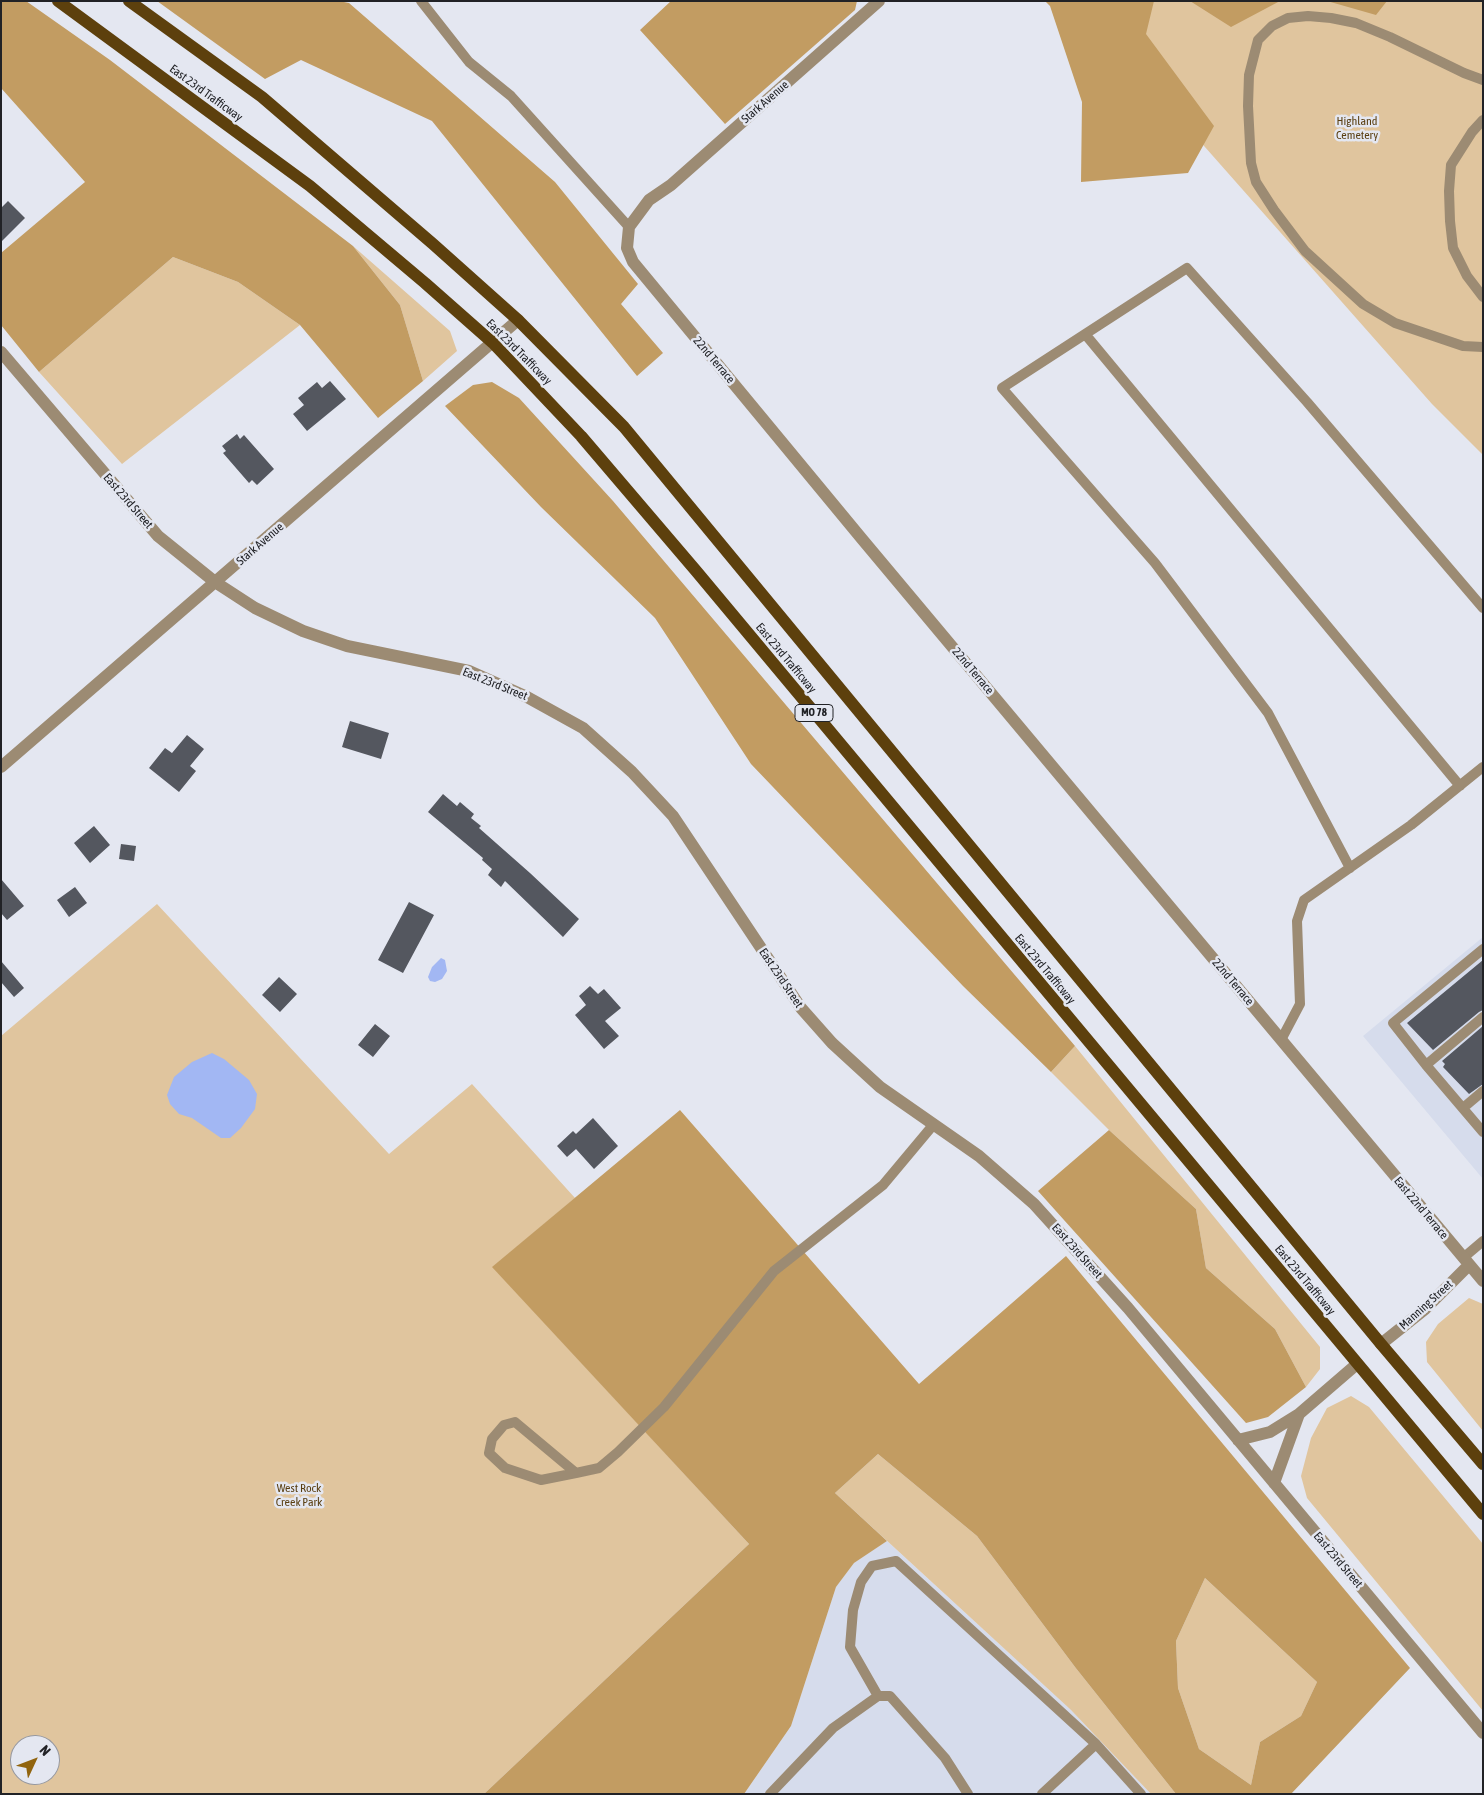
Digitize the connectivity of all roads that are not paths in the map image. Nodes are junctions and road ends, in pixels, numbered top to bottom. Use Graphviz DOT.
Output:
graph roads {
  1 [pos="58,1"];
  2 [pos="129,1"];
  3 [pos="421,1"];
  4 [pos="880,1"];
  5 [pos="1483,80"];
  6 [pos="1483,120"];
  7 [pos="629,227"];
  8 [pos="1483,298"];
  9 [pos="518,320"];
  10 [pos="1086,334"];
  11 [pos="493,343"];
  12 [pos="1483,347"];
  13 [pos="1,352"];
  14 [pos="215,582"];
  15 [pos="1483,608"];
  16 [pos="1,767"];
  17 [pos="1483,767"];
  18 [pos="1460,786"];
  19 [pos="1350,868"];
  20 [pos="1483,948"];
  21 [pos="1483,1018"];
  22 [pos="1281,1040"];
  23 [pos="1426,1065"];
  24 [pos="1483,1092"];
  25 [pos="1463,1108"];
  26 [pos="934,1124"];
  27 [pos="1483,1132"];
  28 [pos="1359,1134"];
  29 [pos="1483,1241"];
  30 [pos="1466,1262"];
  31 [pos="1483,1281"];
  32 [pos="1381,1344"];
  33 [pos="1357,1364"];
  34 [pos="1299,1414"];
  35 [pos="1238,1440"];
  36 [pos="1483,1464"];
  37 [pos="576,1473"];
  38 [pos="1274,1483"];
  39 [pos="1483,1514"];
  40 [pos="878,1696"];
  41 [pos="1483,1733"];
  42 [pos="1096,1744"];
  43 [pos="770,1794"];
  44 [pos="968,1794"];
  45 [pos="1042,1794"];
  46 [pos="1141,1794"];
  1 -- 11 [label="main road, East 23rd Trafficway / MO 78"];
  2 -- 9 [label="main road, East 23rd Trafficway / MO 78"];
  3 -- 7 [label="lane"];
  4 -- 7 [label="street, Stark Avenue"];
  5 -- 12 [label="lane"];
  6 -- 8 [label="lane"];
  7 -- 22 [label="street, 22nd Terrace"];
  9 -- 11 [label="street, Stark Avenue"];
  9 -- 32 [label="main road, East 23rd Trafficway / MO 78"];
  10 -- 15 [label="lane"];
  10 -- 18 [label="lane"];
  10 -- 19 [label="lane"];
  11 -- 14 [label="street, Stark Avenue"];
  11 -- 33 [label="main road, East 23rd Trafficway / MO 78"];
  13 -- 14 [label="street, East 23rd Street"];
  14 -- 16 [label="street, Stark Avenue"];
  14 -- 26 [label="street, East 23rd Street"];
  17 -- 18 [label="lane"];
  18 -- 19 [label="lane"];
  19 -- 22 [label="lane"];
  20 -- 23 [label="lane"];
  21 -- 23 [label="lane"];
  22 -- 28 [label="street, 22nd Terrace"];
  23 -- 25 [label="lane"];
  24 -- 25 [label="lane"];
  25 -- 27 [label="lane"];
  26 -- 35 [label="street, East 23rd Street"];
  26 -- 37 [label="lane"];
  28 -- 30 [label="street, East 22nd Terrace"];
  29 -- 30 [label="lane"];
  30 -- 31 [label="street, East 22nd Terrace"];
  30 -- 32 [label="street, Manning Street"];
  32 -- 36 [label="main road, East 23rd Trafficway / MO 78"];
  33 -- 34 [label="street"];
  33 -- 39 [label="main road, East 23rd Trafficway / MO 78"];
  34 -- 35 [label="street"];
  34 -- 38 [label="street"];
  35 -- 38 [label="street, East 23rd Street"];
  37 -- 37 [label="lane"];
  38 -- 41 [label="street, East 23rd Street"];
  40 -- 42 [label="lane"];
  40 -- 43 [label="lane"];
  40 -- 44 [label="lane"];
  42 -- 45 [label="lane"];
  42 -- 46 [label="lane"];
}
